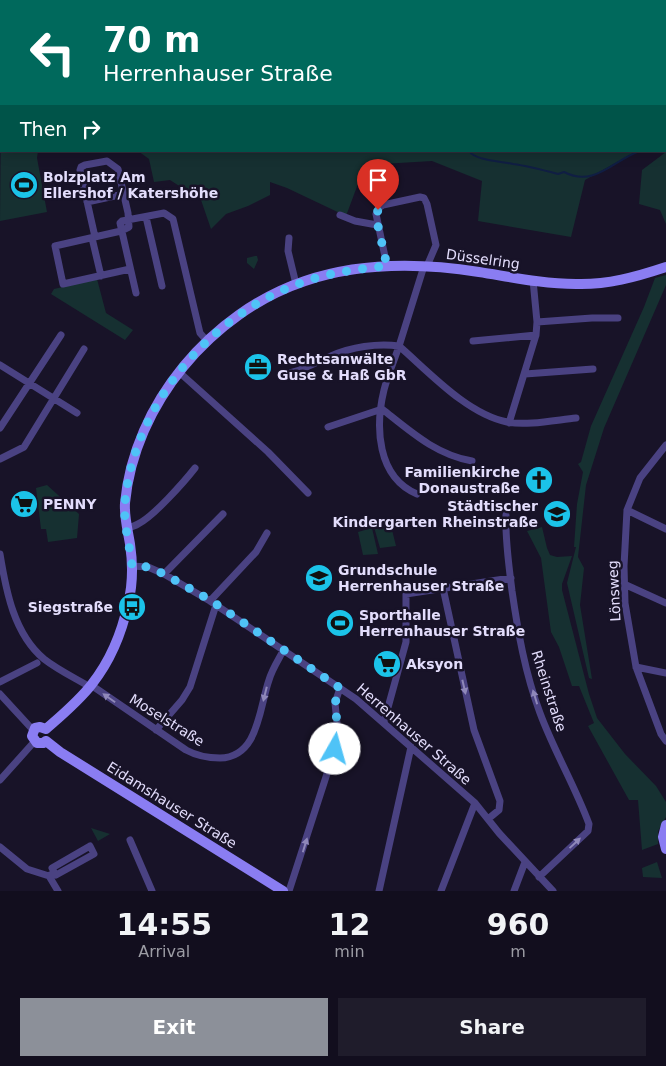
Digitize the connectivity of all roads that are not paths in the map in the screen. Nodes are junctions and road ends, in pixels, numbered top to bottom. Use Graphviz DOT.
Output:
graph roads {
  1 [pos="124,194"];
  2 [pos="87,202"];
  3 [pos="340,215"];
  4 [pos="146,216"];
  5 [pos="129,220"];
  6 [pos="377,224"];
  7 [pos="121,232"];
  8 [pos="94,237"];
  9 [pos="289,238"];
  10 [pos="387,266"];
  11 [pos="426,266"];
  12 [pos="662,268"];
  13 [pos="130,269"];
  14 [pos="101,276"];
  15 [pos="534,280"];
  16 [pos="296,284"];
  17 [pos="162,286"];
  18 [pos="136,293"];
  19 [pos="618,318"];
  20 [pos="537,322"];
  21 [pos="60,335"];
  22 [pos="536,335"];
  23 [pos="208,341"];
  24 [pos="473,341"];
  25 [pos="399,346"];
  26 [pos="84,349"];
  27 [pos="0,365"];
  28 [pos="593,369"];
  29 [pos="180,372"];
  30 [pos="281,374"];
  31 [pos="525,374"];
  32 [pos="29,383"];
  33 [pos="55,399"];
  34 [pos="382,409"];
  35 [pos="77,413"];
  36 [pos="576,418"];
  37 [pos="509,423"];
  38 [pos="0,428"];
  39 [pos="328,428"];
  40 [pos="666,445"];
  41 [pos="0,459"];
  42 [pos="472,461"];
  43 [pos="195,468"];
  44 [pos="308,492"];
  45 [pos="417,494"];
  46 [pos="628,510"];
  47 [pos="223,514"];
  48 [pos="506,515"];
  49 [pos="127,528"];
  50 [pos="666,530"];
  51 [pos="267,533"];
  52 [pos="0,554"];
  53 [pos="132,566"];
  54 [pos="164,574"];
  55 [pos="511,578"];
  56 [pos="624,584"];
  57 [pos="443,588"];
  58 [pos="213,603"];
  59 [pos="666,603"];
  60 [pos="284,649"];
  61 [pos="37,663"];
  62 [pos="636,667"];
  63 [pos="666,673"];
  64 [pos="0,682"];
  65 [pos="91,686"];
  66 [pos="340,688"];
  67 [pos="0,694"];
  68 [pos="384,722"];
  69 [pos="46,729"];
  70 [pos="33,730"];
  71 [pos="156,730"];
  72 [pos="46,741"];
  73 [pos="666,741"];
  74 [pos="34,742"];
  75 [pos="411,747"];
  76 [pos="0,780"];
  77 [pos="475,803"];
  78 [pos="488,819"];
  79 [pos="666,825"];
  80 [pos="130,840"];
  81 [pos="0,847"];
  82 [pos="666,849"];
  83 [pos="525,862"];
  84 [pos="52,874"];
  85 [pos="540,876"];
  86 [pos="58,891"];
  87 [pos="152,891"];
  88 [pos="283,891"];
  89 [pos="289,891"];
  90 [pos="379,891"];
  91 [pos="440,891"];
  92 [pos="514,891"];
  93 [pos="553,891"];
  1 -- 2 [label="street"];
  1 -- 2 [label="street"];
  1 -- 5 [label="street"];
  2 -- 8 [label="street"];
  3 -- 6 [label="street"];
  4 -- 5 [label="street"];
  4 -- 17 [label="street"];
  4 -- 23 [label="street"];
  5 -- 7 [label="street"];
  6 -- 10 [label="street"];
  6 -- 11 [label="street"];
  7 -- 8 [label="street"];
  7 -- 13 [label="street"];
  8 -- 14 [label="street"];
  8 -- 14 [label="street"];
  9 -- 16 [label="street"];
  10 -- 11 [label="street, Düsselring"];
  10 -- 16 [label="street, Düsselring"];
  11 -- 15 [label="street, Düsselring"];
  11 -- 25 [label="street"];
  12 -- 15 [label="street, Düsselring"];
  13 -- 14 [label="street"];
  13 -- 18 [label="street"];
  15 -- 20 [label="street"];
  16 -- 23 [label="street, Düsselring"];
  19 -- 20 [label="street"];
  20 -- 22 [label="street"];
  21 -- 32 [label="street"];
  22 -- 24 [label="street"];
  22 -- 31 [label="street"];
  23 -- 29 [label="street, Düsselring"];
  25 -- 30 [label="street"];
  25 -- 34 [label="street"];
  25 -- 37 [label="street"];
  26 -- 33 [label="street"];
  27 -- 32 [label="street"];
  28 -- 31 [label="street"];
  29 -- 44 [label="street"];
  29 -- 49 [label="street, Düsselring"];
  31 -- 37 [label="street"];
  32 -- 33 [label="street"];
  32 -- 38 [label="street"];
  33 -- 35 [label="street"];
  33 -- 41 [label="street"];
  34 -- 39 [label="street"];
  34 -- 42 [label="street"];
  34 -- 45 [label="street"];
  36 -- 37 [label="street"];
  40 -- 46 [label="street, Lönsweg"];
  43 -- 49 [label="street"];
  46 -- 50 [label="street"];
  46 -- 56 [label="street, Lönsweg"];
  47 -- 54 [label="street"];
  48 -- 55 [label="street, Rheinstraße"];
  49 -- 53 [label="street, Düsselring"];
  51 -- 58 [label="street"];
  52 -- 65 [label="street, Moselstraße"];
  53 -- 54 [label="street, Herrenhauser Straße"];
  53 -- 65 [label="street, Düsselring"];
  54 -- 58 [label="street, Herrenhauser Straße"];
  55 -- 57 [label="street"];
  85 -- 55 [label="street, Rheinstraße, one-way"];
  56 -- 59 [label="street"];
  56 -- 62 [label="street, Lönsweg"];
  57 -- 68 [label="street"];
  57 -- 78 [label="street, one-way"];
  58 -- 60 [label="street, Herrenhauser Straße"];
  58 -- 71 [label="street"];
  60 -- 66 [label="street, Herrenhauser Straße"];
  60 -- 71 [label="street, Moselstraße, one-way"];
  61 -- 64 [label="street"];
  62 -- 63 [label="street"];
  62 -- 73 [label="street, Lönsweg"];
  65 -- 69 [label="street, Düsselring"];
  71 -- 65 [label="street, Moselstraße, one-way"];
  66 -- 68 [label="street, Herrenhauser Straße"];
  89 -- 66 [label="street, one-way"];
  67 -- 70 [label="street"];
  68 -- 75 [label="street, Herrenhauser Straße"];
  69 -- 70 [label="street"];
  69 -- 72 [label="street"];
  70 -- 74 [label="street"];
  72 -- 74 [label="street"];
  72 -- 88 [label="street, Eidamshauser Straße"];
  74 -- 76 [label="street"];
  75 -- 77 [label="street, Herrenhauser Straße"];
  75 -- 90 [label="street"];
  77 -- 78 [label="street, Herrenhauser Straße"];
  77 -- 91 [label="street"];
  78 -- 83 [label="street, Herrenhauser Straße"];
  79 -- 82 [label="street"];
  80 -- 87 [label="street"];
  81 -- 84 [label="street"];
  83 -- 85 [label="street, Herrenhauser Straße"];
  83 -- 92 [label="street"];
  84 -- 84 [label="street"];
  84 -- 86 [label="street"];
  85 -- 93 [label="street, Herrenhauser Straße"];
}
